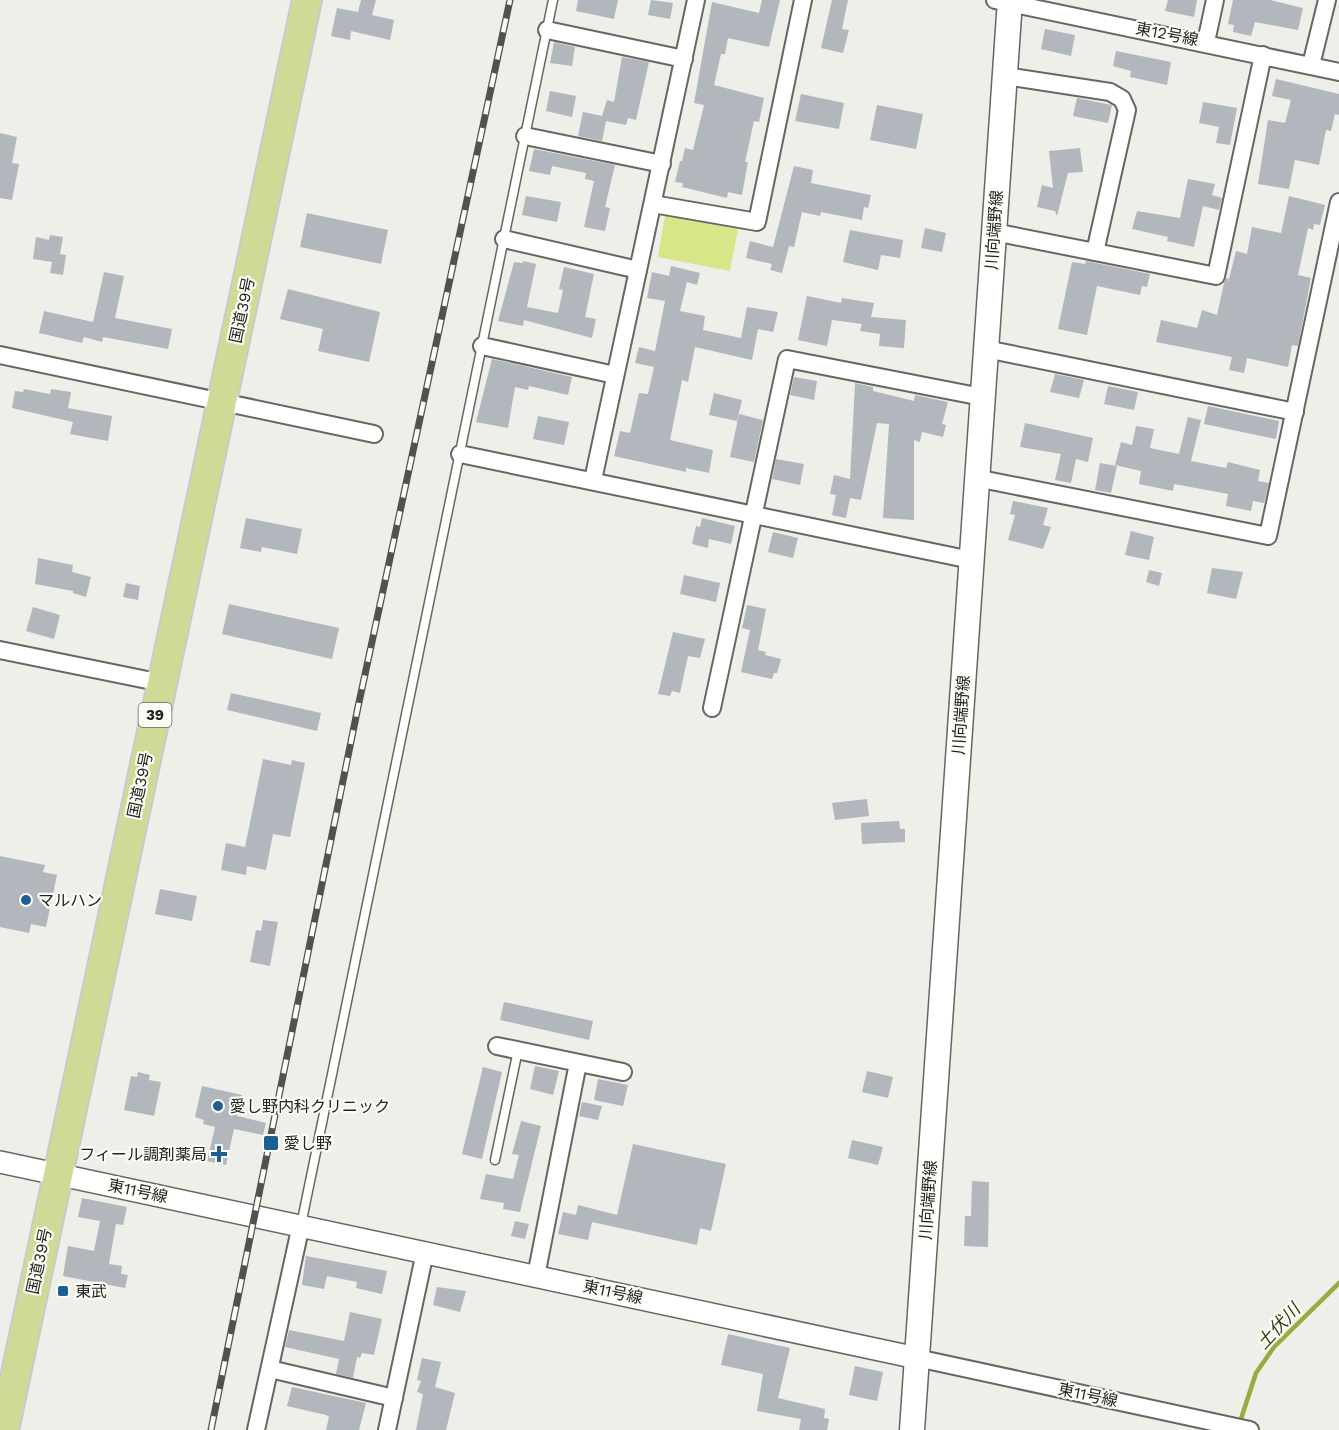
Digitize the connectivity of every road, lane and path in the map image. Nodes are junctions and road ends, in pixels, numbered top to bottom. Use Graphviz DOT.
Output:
graph roads {
  1 [pos="307,0"];
  2 [pos="553,0"];
  3 [pos="696,0"];
  4 [pos="802,0"];
  5 [pos="1215,0"];
  6 [pos="1327,0"];
  7 [pos="1005,1"];
  8 [pos="547,30"];
  9 [pos="1206,42"];
  10 [pos="1263,55"];
  11 [pos="684,59"];
  12 [pos="1311,65"];
  13 [pos="1339,72"];
  14 [pos="1005,76"];
  15 [pos="525,136"];
  16 [pos="662,164"];
  17 [pos="1339,202"];
  18 [pos="652,204"];
  19 [pos="993,232"];
  20 [pos="504,239"];
  21 [pos="1095,252"];
  22 [pos="638,270"];
  23 [pos="482,346"];
  24 [pos="986,349"];
  25 [pos="0,355"];
  26 [pos="615,375"];
  27 [pos="982,397"];
  28 [pos="223,402"];
  29 [pos="1295,412"];
  30 [pos="375,434"];
  31 [pos="459,454"];
  32 [pos="976,478"];
  33 [pos="593,480"];
  34 [pos="755,514"];
  35 [pos="971,560"];
  36 [pos="0,650"];
  37 [pos="162,682"];
  38 [pos="712,708"];
  39 [pos="497,1046"];
  40 [pos="518,1050"];
  41 [pos="578,1063"];
  42 [pos="622,1072"];
  43 [pos="495,1160"];
  44 [pos="0,1162"];
  45 [pos="58,1174"];
  46 [pos="301,1225"];
  47 [pos="425,1252"];
  48 [pos="536,1276"];
  49 [pos="917,1358"];
  50 [pos="270,1369"];
  51 [pos="394,1398"];
  52 [pos="1247,1429"];
  53 [pos="4,1430"];
  54 [pos="256,1430"];
  55 [pos="387,1430"];
  56 [pos="912,1430"];
  1 -- 28 [label="highway, 国道39号 / 39"];
  2 -- 8 [label="lane"];
  3 -- 11 [label="street"];
  4 -- 18 [label="street"];
  5 -- 9 [label="street"];
  6 -- 12 [label="street"];
  7 -- 9 [label="street, 東12号線"];
  7 -- 14 [label="main road, 川向端野線"];
  8 -- 11 [label="street"];
  8 -- 15 [label="lane"];
  9 -- 10 [label="street, 東12号線"];
  10 -- 12 [label="street, 東12号線"];
  10 -- 21 [label="street"];
  11 -- 16 [label="street"];
  12 -- 13 [label="street, 東12号線"];
  14 -- 19 [label="main road, 川向端野線"];
  14 -- 21 [label="street"];
  15 -- 16 [label="street"];
  15 -- 20 [label="lane"];
  16 -- 18 [label="street"];
  17 -- 29 [label="street"];
  18 -- 22 [label="street"];
  19 -- 21 [label="street"];
  19 -- 24 [label="main road, 川向端野線"];
  20 -- 22 [label="street"];
  20 -- 23 [label="lane"];
  22 -- 26 [label="street"];
  23 -- 26 [label="street"];
  23 -- 31 [label="lane"];
  24 -- 27 [label="main road, 川向端野線"];
  24 -- 29 [label="street"];
  25 -- 28 [label="street"];
  26 -- 33 [label="street"];
  27 -- 32 [label="main road, 川向端野線"];
  27 -- 34 [label="street"];
  28 -- 30 [label="street"];
  28 -- 37 [label="highway, 国道39号 / 39"];
  29 -- 32 [label="street"];
  31 -- 33 [label="street"];
  31 -- 46 [label="lane"];
  32 -- 35 [label="main road, 川向端野線"];
  33 -- 34 [label="street"];
  34 -- 35 [label="street"];
  34 -- 38 [label="street"];
  35 -- 49 [label="main road, 川向端野線"];
  36 -- 37 [label="street"];
  37 -- 45 [label="highway, 国道39号 / 39"];
  39 -- 40 [label="street"];
  40 -- 41 [label="street"];
  40 -- 43 [label="lane"];
  41 -- 42 [label="street"];
  41 -- 48 [label="street"];
  44 -- 45 [label="street, 東11号線"];
  45 -- 46 [label="street, 東11号線"];
  45 -- 53 [label="highway, 国道39号 / 39"];
  46 -- 47 [label="street, 東11号線"];
  46 -- 50 [label="street"];
  47 -- 48 [label="street, 東11号線"];
  47 -- 51 [label="street"];
  48 -- 49 [label="street, 東11号線"];
  49 -- 52 [label="street, 東11号線"];
  49 -- 56 [label="main road, 川向端野線"];
  50 -- 51 [label="street"];
  50 -- 54 [label="street"];
  51 -- 55 [label="street"];
}
